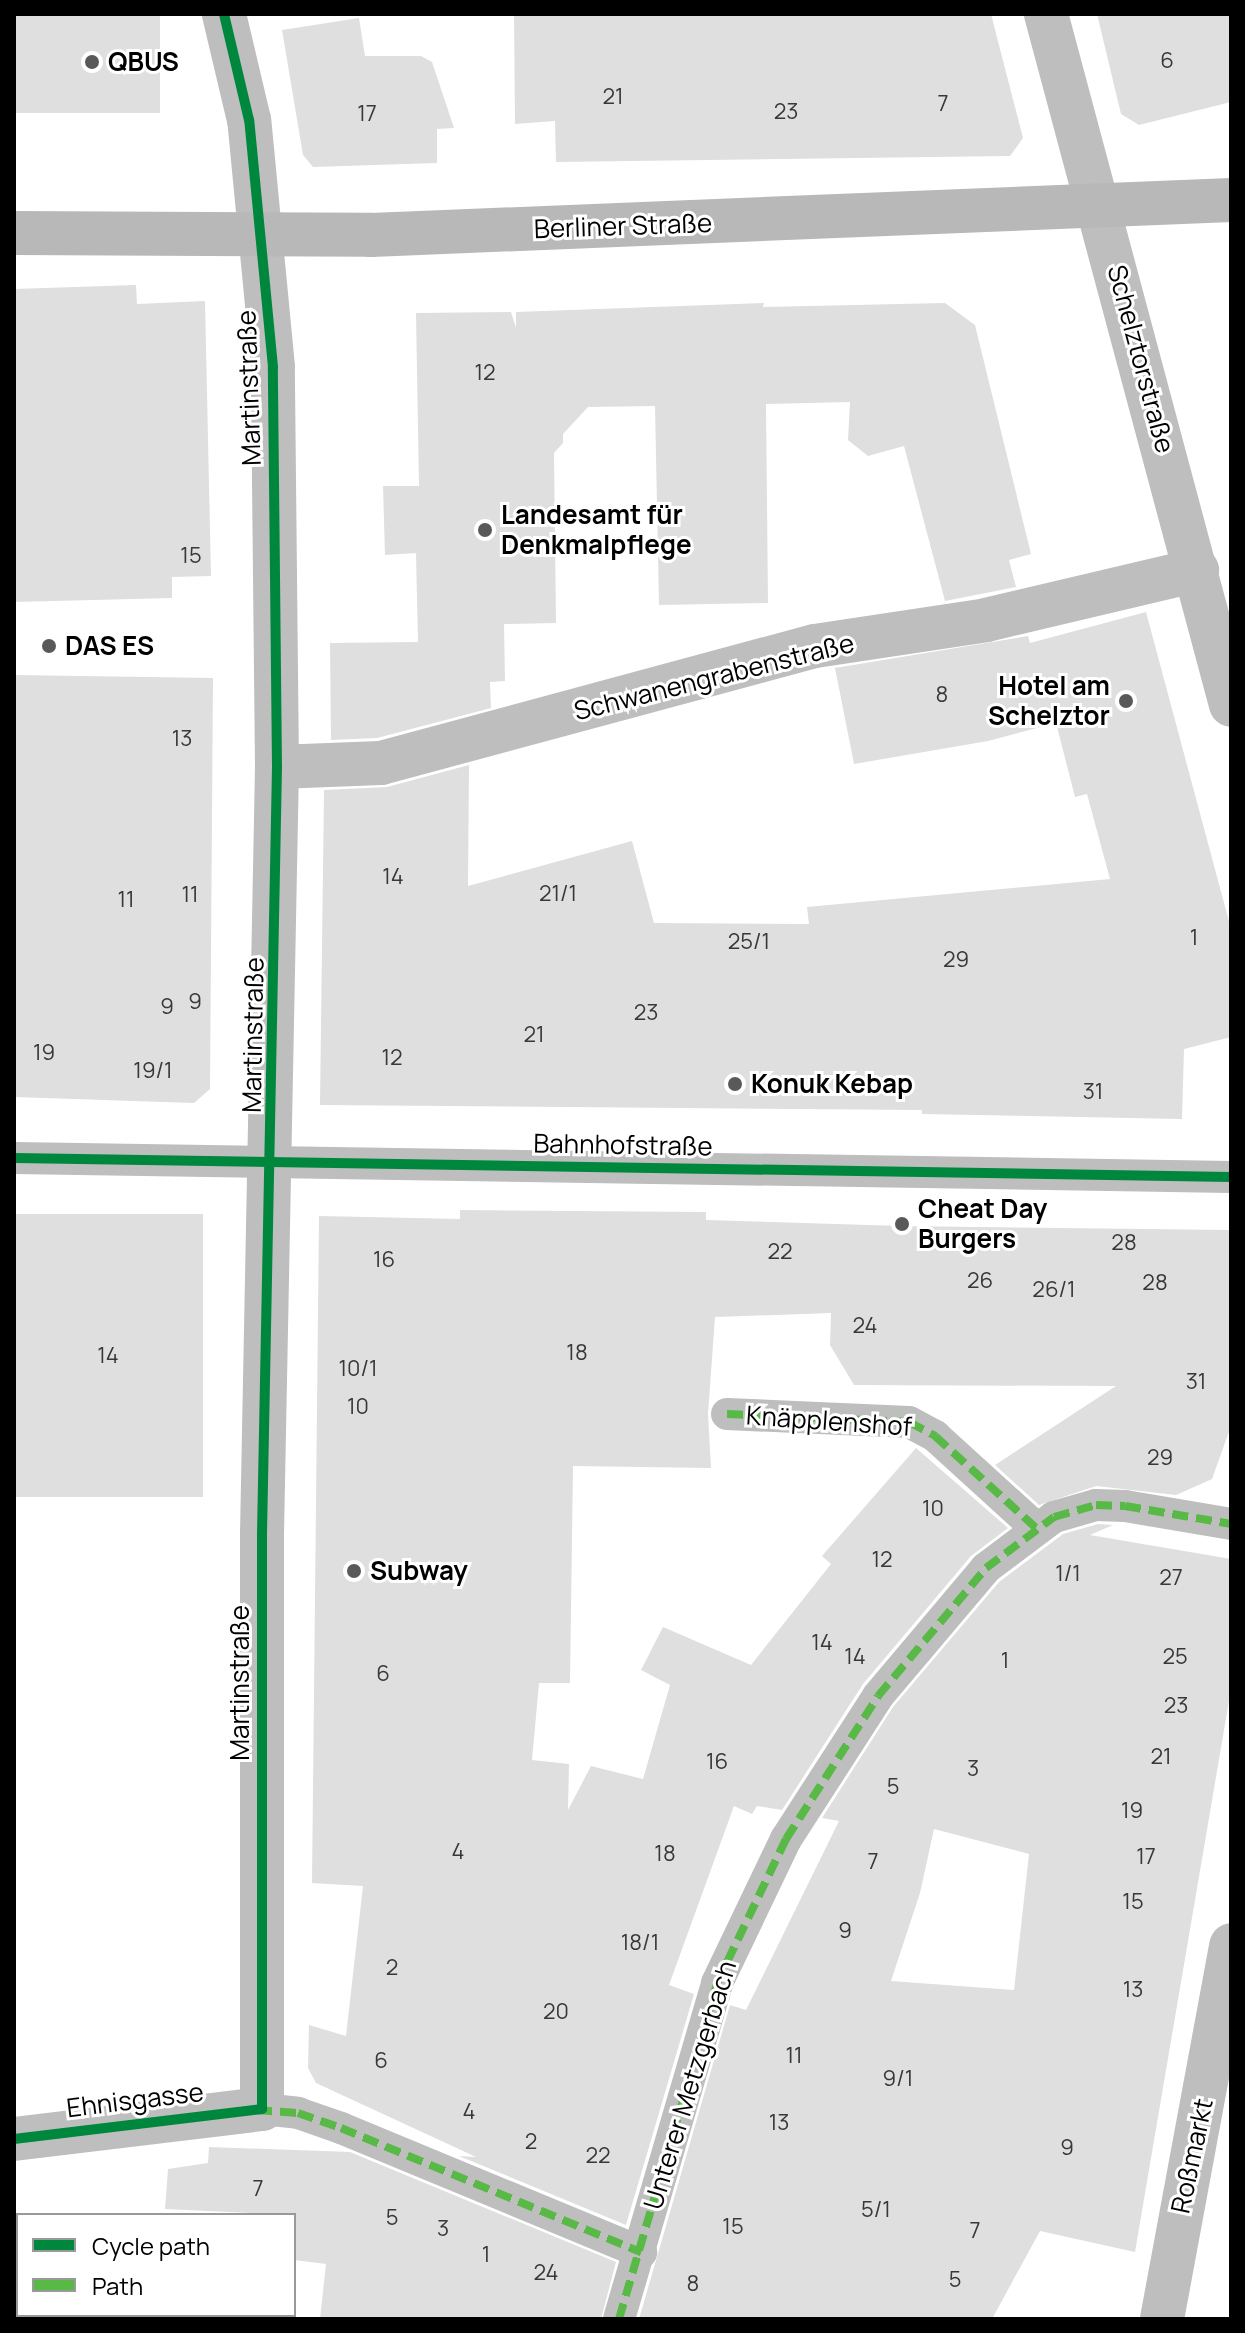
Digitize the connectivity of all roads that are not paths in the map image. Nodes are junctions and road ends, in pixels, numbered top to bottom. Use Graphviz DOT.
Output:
graph roads {
  1 [pos="224,14"];
  2 [pos="1046,14"];
  3 [pos="1231,200"];
  4 [pos="1097,206"];
  5 [pos="14,233"];
  6 [pos="261,238"];
  7 [pos="1197,570"];
  8 [pos="1231,705"];
  9 [pos="277,767"];
  10 [pos="14,1158"];
  11 [pos="273,1163"];
  12 [pos="1231,1177"];
  13 [pos="727,1414"];
  14 [pos="1231,1524"];
  15 [pos="1036,1528"];
  16 [pos="1231,1945"];
  17 [pos="262,2109"];
  18 [pos="14,2139"];
  19 [pos="641,2252"];
  20 [pos="619,2319"];
  21 [pos="1162,2319"];
  1 -- 6 [label="street, Martinstraße"];
  2 -- 4 [label="street, Schelztorstraße"];
  3 -- 4 [label="main road, Berliner Straße"];
  4 -- 6 [label="main road, Berliner Straße"];
  4 -- 7 [label="street, Schelztorstraße"];
  5 -- 6 [label="main road, Berliner Straße"];
  6 -- 9 [label="street, Martinstraße"];
  7 -- 8 [label="street, Schelztorstraße"];
  7 -- 9 [label="street, Schwanengrabenstraße"];
  9 -- 11 [label="street, Martinstraße"];
  10 -- 11 [label="street, Bahnhofstraße"];
  11 -- 12 [label="street, Bahnhofstraße"];
  11 -- 17 [label="street, Martinstraße"];
  13 -- 15 [label="street, Knäpplenshof"];
  14 -- 15 [label="street, Unterer Metzgerbach"];
  15 -- 19 [label="street, Unterer Metzgerbach"];
  16 -- 21 [label="street, Roßmarkt"];
  17 -- 18 [label="street, Ehnisgasse"];
  17 -- 19 [label="street, Ehnisgasse"];
  19 -- 20 [label="street, Unterer Metzgerbach"];
}
